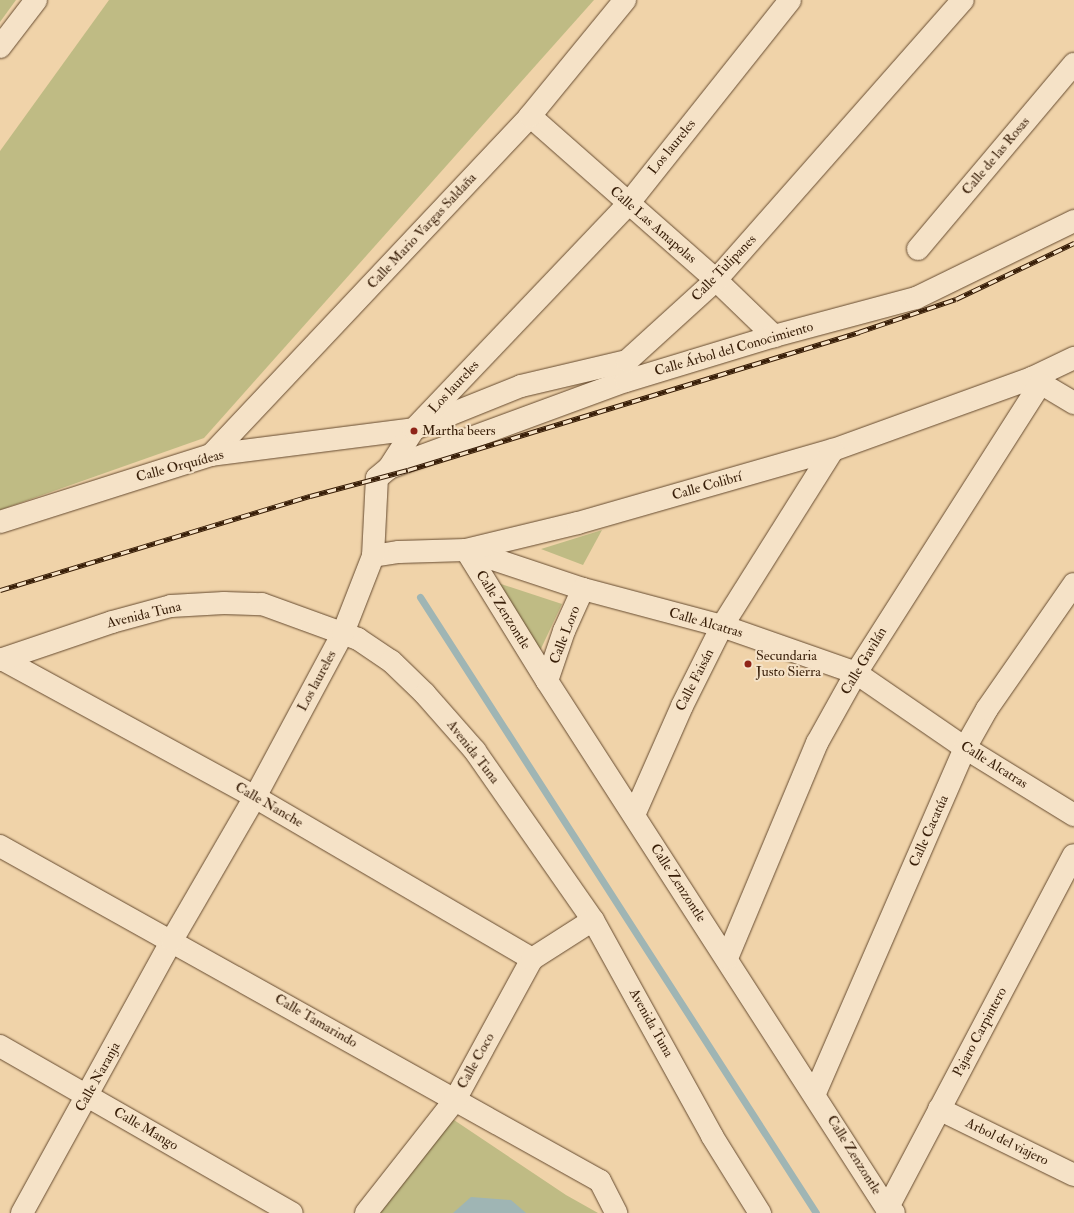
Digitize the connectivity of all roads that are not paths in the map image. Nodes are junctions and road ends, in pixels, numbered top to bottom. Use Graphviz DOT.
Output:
graph roads {
  1 [pos="36,0"];
  2 [pos="624,0"];
  3 [pos="790,0"];
  4 [pos="963,0"];
  5 [pos="0,47"];
  6 [pos="1074,64"];
  7 [pos="530,116"];
  8 [pos="628,204"];
  9 [pos="1074,221"];
  10 [pos="918,249"];
  11 [pos="716,280"];
  12 [pos="774,336"];
  13 [pos="1074,358"];
  14 [pos="1036,381"];
  15 [pos="1074,403"];
  16 [pos="414,429"];
  17 [pos="833,450"];
  18 [pos="211,455"];
  19 [pos="389,468"];
  20 [pos="0,522"];
  21 [pos="466,550"];
  22 [pos="373,556"];
  23 [pos="1074,584"];
  24 [pos="583,589"];
  25 [pos="722,626"];
  26 [pos="343,633"];
  27 [pos="1,659"];
  28 [pos="856,672"];
  29 [pos="547,682"];
  30 [pos="965,748"];
  31 [pos="255,797"];
  32 [pos="1074,815"];
  33 [pos="634,816"];
  34 [pos="0,846"];
  35 [pos="1074,855"];
  36 [pos="593,920"];
  37 [pos="172,940"];
  38 [pos="727,958"];
  39 [pos="532,959"];
  40 [pos="0,1046"];
  41 [pos="815,1093"];
  42 [pos="88,1095"];
  43 [pos="455,1100"];
  44 [pos="939,1108"];
  45 [pos="1072,1169"];
  46 [pos="756,1211"];
  47 [pos="890,1211"];
  48 [pos="22,1213"];
  49 [pos="292,1213"];
  50 [pos="366,1213"];
  51 [pos="616,1213"];
  1 -- 5 [label="street"];
  2 -- 7 [label="street, Calle Mario Vargas Saldaña"];
  3 -- 8 [label="street, Los laureles"];
  4 -- 11 [label="street, Calle Tulipanes"];
  6 -- 10 [label="street, Calle de las Rosas"];
  7 -- 8 [label="street, Calle Las Amapolas"];
  7 -- 18 [label="street, Calle Mario Vargas Saldaña"];
  8 -- 11 [label="street, Calle Las Amapolas"];
  8 -- 16 [label="street, Los laureles"];
  9 -- 12 [label="street, Calle Árbol del Conocimiento"];
  11 -- 12 [label="street, Calle Las Amapolas"];
  11 -- 16 [label="street, Calle Tulipanes"];
  12 -- 19 [label="street, Calle Árbol del Conocimiento"];
  13 -- 14 [label="street, Calle Colibrí"];
  14 -- 15 [label="street"];
  14 -- 17 [label="street, Calle Colibrí"];
  14 -- 28 [label="street, Calle Gavilán"];
  16 -- 18 [label="street, Calle Orquídeas"];
  16 -- 19 [label="street, Los laureles"];
  17 -- 21 [label="street, Calle Colibrí"];
  17 -- 25 [label="street, Calle Faisán"];
  18 -- 20 [label="street, Calle Orquídeas"];
  19 -- 22 [label="street, Los laureles"];
  21 -- 22 [label="street, Calle Colibrí"];
  21 -- 24 [label="street, Calle Alcatras"];
  21 -- 29 [label="street, Calle Zenzontle"];
  22 -- 26 [label="street, Los laureles"];
  23 -- 30 [label="street, Calle Cacatúa"];
  24 -- 25 [label="street, Calle Alcatras"];
  24 -- 29 [label="street, Calle Loro"];
  25 -- 28 [label="street, Calle Alcatras"];
  25 -- 33 [label="street, Calle Faisán"];
  26 -- 27 [label="street, Avenida Tuna"];
  26 -- 31 [label="street, Los laureles"];
  26 -- 36 [label="street, Avenida Tuna"];
  27 -- 31 [label="street, Calle Nanche"];
  28 -- 30 [label="street, Calle Alcatras"];
  28 -- 38 [label="street, Calle Gavilán"];
  29 -- 33 [label="street, Calle Zenzontle"];
  30 -- 32 [label="street, Calle Alcatras"];
  30 -- 41 [label="street, Calle Cacatúa"];
  31 -- 37 [label="street, Los laureles"];
  31 -- 39 [label="street, Calle Nanche"];
  33 -- 38 [label="street, Calle Zenzontle"];
  34 -- 37 [label="street, Calle Tamarindo"];
  35 -- 44 [label="street, Pajaro Carpintero"];
  36 -- 39 [label="street, Calle Coco"];
  36 -- 46 [label="street, Avenida Tuna"];
  37 -- 42 [label="street, Calle Naranja"];
  37 -- 43 [label="street, Calle Tamarindo"];
  38 -- 41 [label="street, Calle Zenzontle"];
  39 -- 43 [label="street, Calle Coco"];
  40 -- 42 [label="street, Calle Mango"];
  41 -- 47 [label="street, Calle Zenzontle"];
  42 -- 48 [label="street, Calle Naranja"];
  42 -- 49 [label="street, Calle Mango"];
  43 -- 50 [label="street, Calle Coco"];
  43 -- 51 [label="street, Calle Tamarindo"];
  44 -- 45 [label="street, Arbol del viajero"];
  44 -- 47 [label="street, Pajaro Carpintero"];
}
